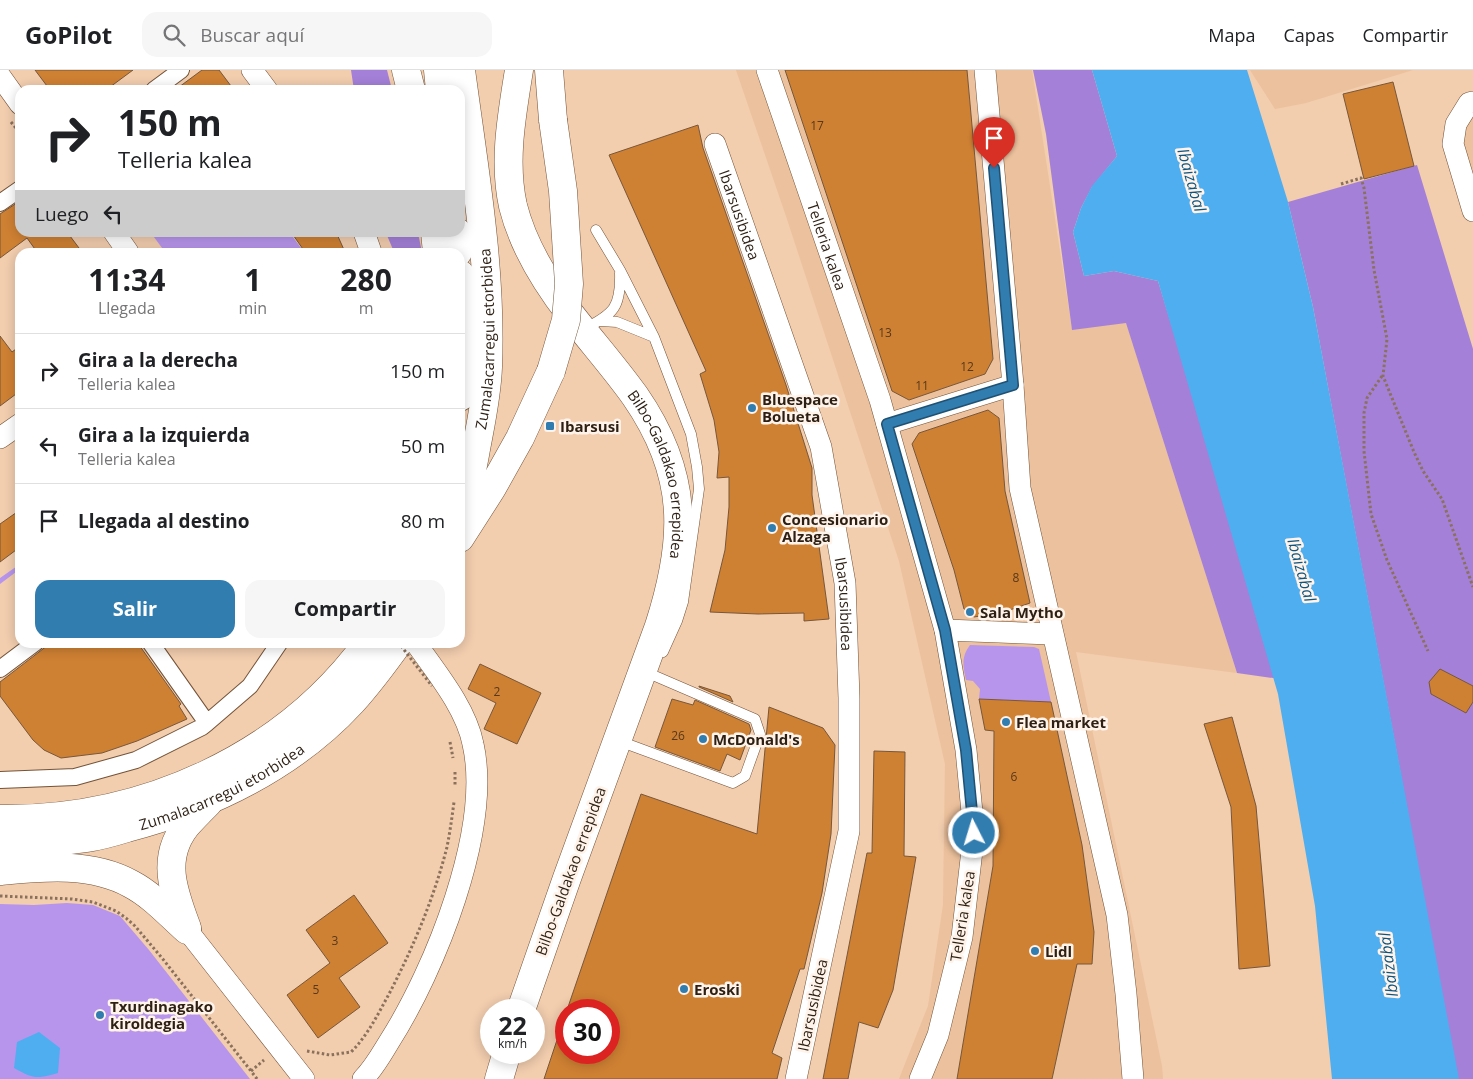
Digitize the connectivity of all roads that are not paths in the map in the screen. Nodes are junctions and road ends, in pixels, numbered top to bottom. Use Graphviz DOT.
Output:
graph roads {
  1 [pos="182,70"];
  2 [pos="252,70"];
  3 [pos="406,70"];
  4 [pos="438,70"];
  5 [pos="461,70"];
  6 [pos="519,70"];
  7 [pos="549,70"];
  8 [pos="767,70"];
  9 [pos="985,70"];
  10 [pos="0,76"];
  11 [pos="161,85"];
  12 [pos="263,85"];
  13 [pos="410,85"];
  14 [pos="440,85"];
  15 [pos="463,85"];
  16 [pos="15,97"];
  17 [pos="465,101"];
  18 [pos="1471,103"];
  19 [pos="715,144"];
  20 [pos="15,192"];
  21 [pos="0,203"];
  22 [pos="1473,211"];
  23 [pos="596,230"];
  24 [pos="118,237"];
  25 [pos="125,248"];
  26 [pos="620,270"];
  27 [pos="592,325"];
  28 [pos="654,337"];
  29 [pos="1013,385"];
  30 [pos="887,424"];
  31 [pos="465,498"];
  32 [pos="465,530"];
  33 [pos="945,630"];
  34 [pos="1052,634"];
  35 [pos="28,648"];
  36 [pos="154,648"];
  37 [pos="276,648"];
  38 [pos="363,648"];
  39 [pos="395,648"];
  40 [pos="418,648"];
  41 [pos="0,668"];
  42 [pos="642,680"];
  43 [pos="207,723"];
  44 [pos="618,740"];
  45 [pos="0,780"];
  46 [pos="211,800"];
  47 [pos="0,819"];
  48 [pos="0,844"];
  49 [pos="0,871"];
  50 [pos="187,930"];
  51 [pos="526,999"];
  52 [pos="503,1064"];
  53 [pos="304,1079"];
  54 [pos="363,1079"];
  55 [pos="499,1079"];
  56 [pos="796,1079"];
  57 [pos="920,1079"];
  58 [pos="1133,1079"];
  1 -- 11 [label="street"];
  2 -- 12 [label="street"];
  3 -- 13 [label="main road"];
  4 -- 14 [label="main road"];
  5 -- 15 [label="main road, Zumalacarregui etorbidea"];
  6 -- 27 [label="main road, Bilbo-Galdakao errepidea"];
  7 -- 32 [label="main road, bridge"];
  8 -- 30 [label="street, Telleria kalea"];
  9 -- 29 [label="street"];
  10 -- 16 [label="street"];
  17 -- 31 [label="main road, Zumalacarregui etorbidea"];
  18 -- 22 [label="street"];
  19 -- 56 [label="street, Ibarsusibidea"];
  20 -- 21 [label="street"];
  23 -- 26 [label="lane"];
  24 -- 25 [label="street"];
  26 -- 27 [label="lane"];
  26 -- 28 [label="lane"];
  27 -- 28 [label="lane"];
  27 -- 42 [label="main road, Bilbo-Galdakao errepidea"];
  28 -- 42 [label="lane"];
  29 -- 30 [label="street"];
  29 -- 34 [label="street"];
  30 -- 33 [label="street, Telleria kalea"];
  33 -- 34 [label="street"];
  33 -- 57 [label="street, Telleria kalea"];
  34 -- 58 [label="street"];
  35 -- 41 [label="street"];
  36 -- 43 [label="street"];
  37 -- 43 [label="street"];
  38 -- 47 [label="main road, Zumalacarregui etorbidea"];
  39 -- 46 [label="main road, Zumalacarregui etorbidea"];
  40 -- 54 [label="street"];
  42 -- 44 [label="main road, Bilbo-Galdakao errepidea"];
  42 -- 44 [label="lane"];
  43 -- 45 [label="street"];
  44 -- 51 [label="main road, Bilbo-Galdakao errepidea"];
  46 -- 48 [label="main road, Zumalacarregui etorbidea"];
  46 -- 50 [label="main road"];
  49 -- 50 [label="main road"];
  50 -- 53 [label="street"];
  52 -- 55 [label="main road"];
}
